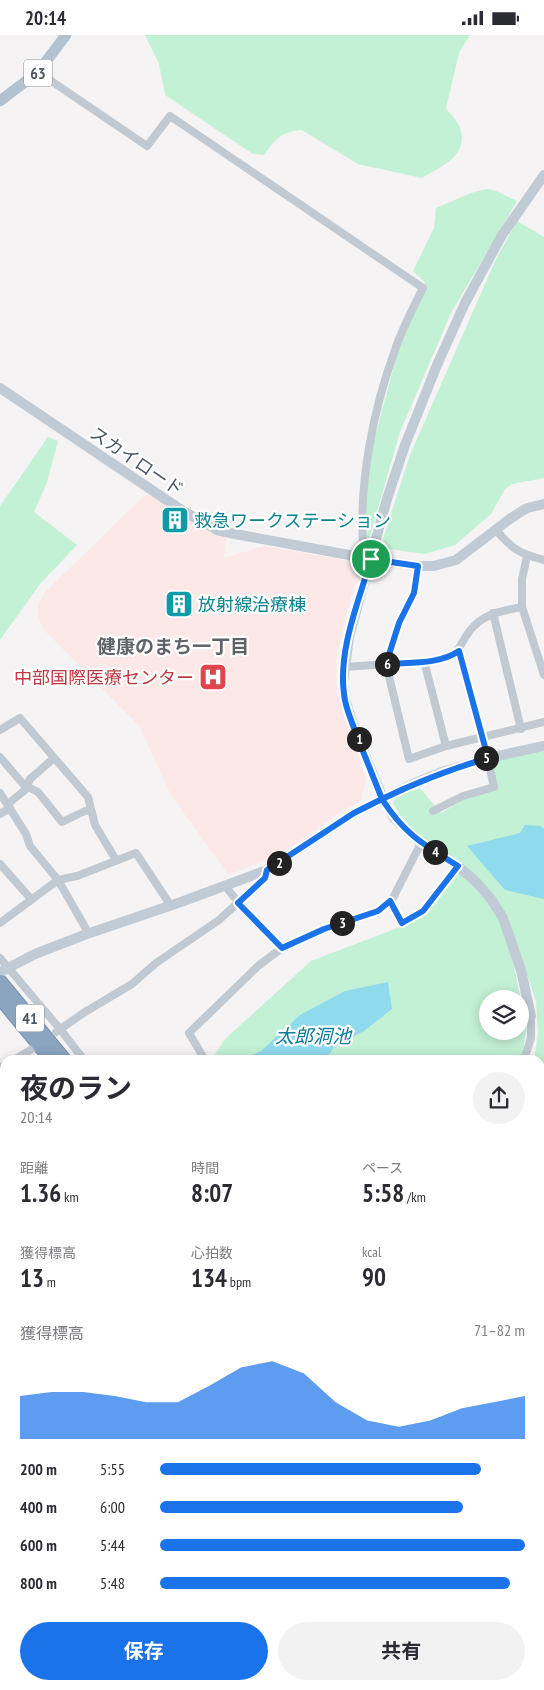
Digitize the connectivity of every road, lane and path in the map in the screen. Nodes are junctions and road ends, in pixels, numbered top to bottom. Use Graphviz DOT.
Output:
graph roads {
  1 [pos="66,35"];
  2 [pos="38,72"];
  3 [pos="0,101"];
  4 [pos="544,175"];
  5 [pos="0,388"];
  6 [pos="544,504"];
  7 [pos="496,530"];
  8 [pos="363,545"];
  9 [pos="528,556"];
  10 [pos="371,559"];
  11 [pos="544,560"];
  12 [pos="418,566"];
  13 [pos="522,607"];
  14 [pos="493,613"];
  15 [pos="459,651"];
  16 [pos="424,661"];
  17 [pos="386,664"];
  18 [pos="344,667"];
  19 [pos="544,675"];
  20 [pos="544,722"];
  21 [pos="521,729"];
  22 [pos="0,731"];
  23 [pos="483,737"];
  24 [pos="446,746"];
  25 [pos="544,746"];
  26 [pos="0,757"];
  27 [pos="54,758"];
  28 [pos="488,758"];
  29 [pos="28,786"];
  30 [pos="0,793"];
  31 [pos="382,799"];
  32 [pos="9,806"];
  33 [pos="92,811"];
  34 [pos="433,811"];
  35 [pos="0,814"];
  36 [pos="421,843"];
  37 [pos="116,861"];
  38 [pos="0,864"];
  39 [pos="458,866"];
  40 [pos="267,870"];
  41 [pos="58,880"];
  42 [pos="225,886"];
  43 [pos="31,899"];
  44 [pos="390,901"];
  45 [pos="238,903"];
  46 [pos="171,906"];
  47 [pos="2,918"];
  48 [pos="89,934"];
  49 [pos="282,948"];
  50 [pos="0,958"];
  51 [pos="4,969"];
  52 [pos="0,981"];
  53 [pos="0,997"];
  54 [pos="531,1016"];
  55 [pos="58,1031"];
  56 [pos="32,1049"];
  57 [pos="22,1055"];
  58 [pos="48,1055"];
  59 [pos="60,1055"];
  60 [pos="80,1055"];
  61 [pos="202,1055"];
  62 [pos="525,1055"];
  1 -- 2 [label="main road, 63"];
  2 -- 3 [label="main road, 63"];
  2 -- 8 [label="street"];
  4 -- 10 [label="street"];
  5 -- 10 [label="street, スカイロード"];
  6 -- 7 [label="street, スカイロード"];
  7 -- 9 [label="street"];
  7 -- 12 [label="street, スカイロード"];
  9 -- 11 [label="street"];
  9 -- 13 [label="street"];
  10 -- 12 [label="street, スカイロード"];
  10 -- 18 [label="street"];
  12 -- 17 [label="street"];
  13 -- 14 [label="street"];
  13 -- 19 [label="street"];
  14 -- 15 [label="street"];
  14 -- 21 [label="street"];
  15 -- 16 [label="street"];
  15 -- 23 [label="street"];
  16 -- 17 [label="street"];
  16 -- 24 [label="street"];
  17 -- 18 [label="street"];
  17 -- 24 [label="street"];
  18 -- 31 [label="street"];
  20 -- 21 [label="street"];
  21 -- 23 [label="street"];
  22 -- 27 [label="street"];
  23 -- 24 [label="street"];
  23 -- 28 [label="street"];
  25 -- 28 [label="street"];
  26 -- 29 [label="street"];
  27 -- 29 [label="street"];
  27 -- 33 [label="street"];
  28 -- 31 [label="street"];
  28 -- 34 [label="street"];
  29 -- 32 [label="street"];
  29 -- 33 [label="street"];
  30 -- 32 [label="street"];
  31 -- 36 [label="street"];
  31 -- 40 [label="street"];
  32 -- 35 [label="street"];
  32 -- 41 [label="street"];
  33 -- 37 [label="street"];
  36 -- 39 [label="street"];
  36 -- 44 [label="street"];
  37 -- 41 [label="street"];
  37 -- 46 [label="street"];
  38 -- 43 [label="street"];
  39 -- 44 [label="street"];
  39 -- 54 [label="street"];
  40 -- 42 [label="street"];
  40 -- 45 [label="street"];
  41 -- 43 [label="street"];
  41 -- 48 [label="street"];
  42 -- 45 [label="street"];
  42 -- 46 [label="street"];
  43 -- 47 [label="street"];
  44 -- 49 [label="street"];
  45 -- 49 [label="street"];
  45 -- 55 [label="street"];
  46 -- 48 [label="street"];
  48 -- 51 [label="street"];
  49 -- 61 [label="street"];
  50 -- 51 [label="street"];
  51 -- 55 [label="street"];
  52 -- 59 [label="highway, 41"];
  53 -- 58 [label="highway, 41"];
  54 -- 62 [label="street"];
  55 -- 60 [label="street"];
  56 -- 57 [label="street"];
}
